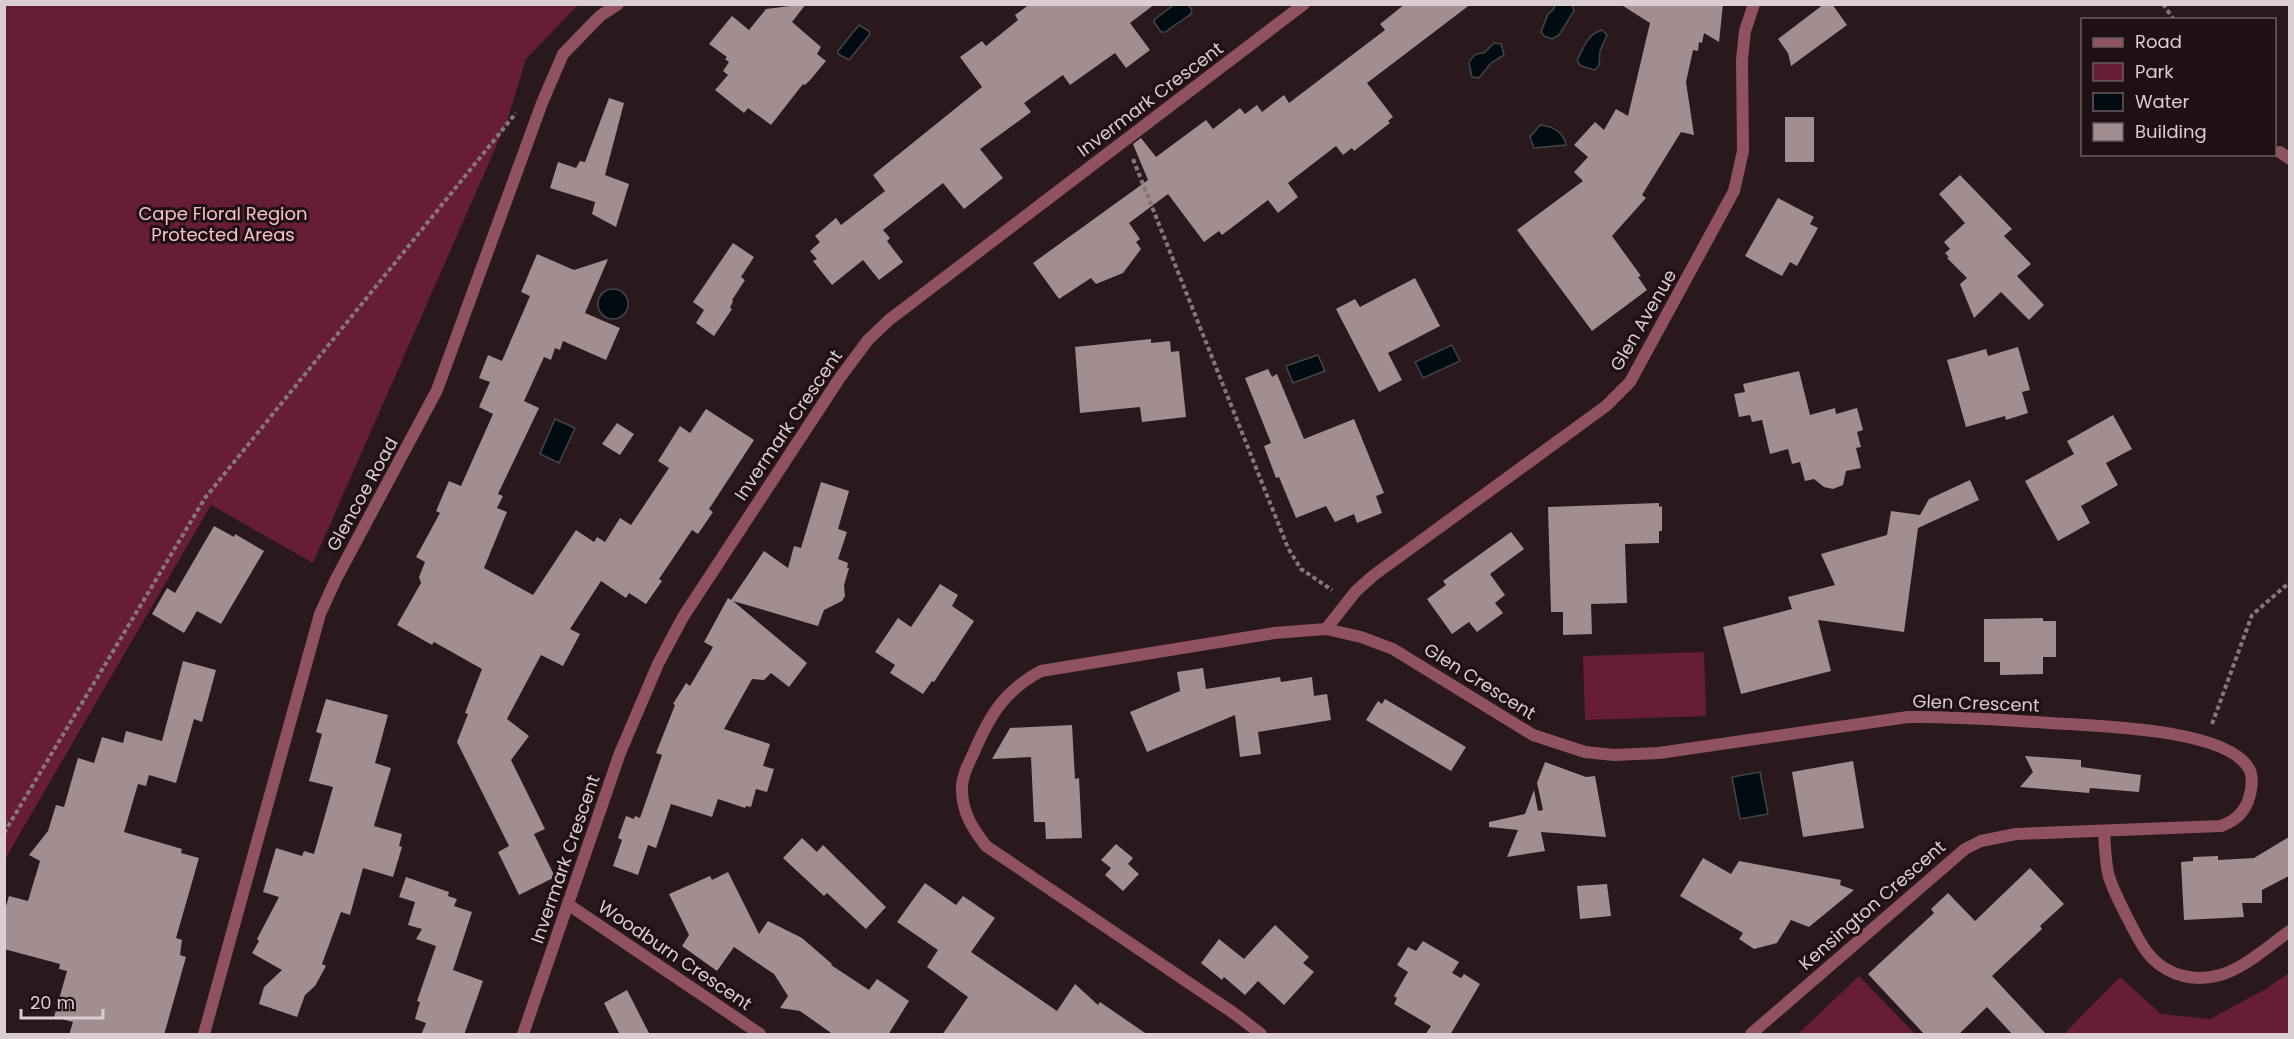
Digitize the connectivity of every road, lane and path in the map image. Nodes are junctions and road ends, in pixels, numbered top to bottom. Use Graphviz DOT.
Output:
graph roads {
  1 [pos="618,4"];
  2 [pos="1304,4"];
  3 [pos="1754,4"];
  4 [pos="2163,4"];
  5 [pos="2173,18"];
  6 [pos="519,110"];
  7 [pos="1126,139"];
  8 [pos="2289,582"];
  9 [pos="1348,600"];
  10 [pos="1326,629"];
  11 [pos="2206,742"];
  12 [pos="2104,831"];
  13 [pos="4,833"];
  14 [pos="568,905"];
  15 [pos="2289,931"];
  16 [pos="204,1035"];
  17 [pos="523,1035"];
  18 [pos="760,1035"];
  19 [pos="1261,1035"];
  20 [pos="1751,1035"];
  1 -- 16 [label="street, Glencoe Road"];
  2 -- 7 [label="street, Invermark Crescent"];
  3 -- 9 [label="street, Glen Avenue"];
  4 -- 5 [label="path"];
  6 -- 13 [label="path"];
  7 -- 9 [label="path"];
  7 -- 14 [label="street, Invermark Crescent"];
  8 -- 11 [label="path"];
  9 -- 10 [label="street, Glen Avenue"];
  10 -- 11 [label="street, Glen Crescent"];
  10 -- 19 [label="street, Glen Crescent"];
  11 -- 12 [label="street, Glen Crescent"];
  12 -- 15 [label="street"];
  12 -- 20 [label="street, Kensington Crescent"];
  14 -- 17 [label="street, Invermark Crescent"];
  14 -- 18 [label="street, Woodburn Crescent"];
}
